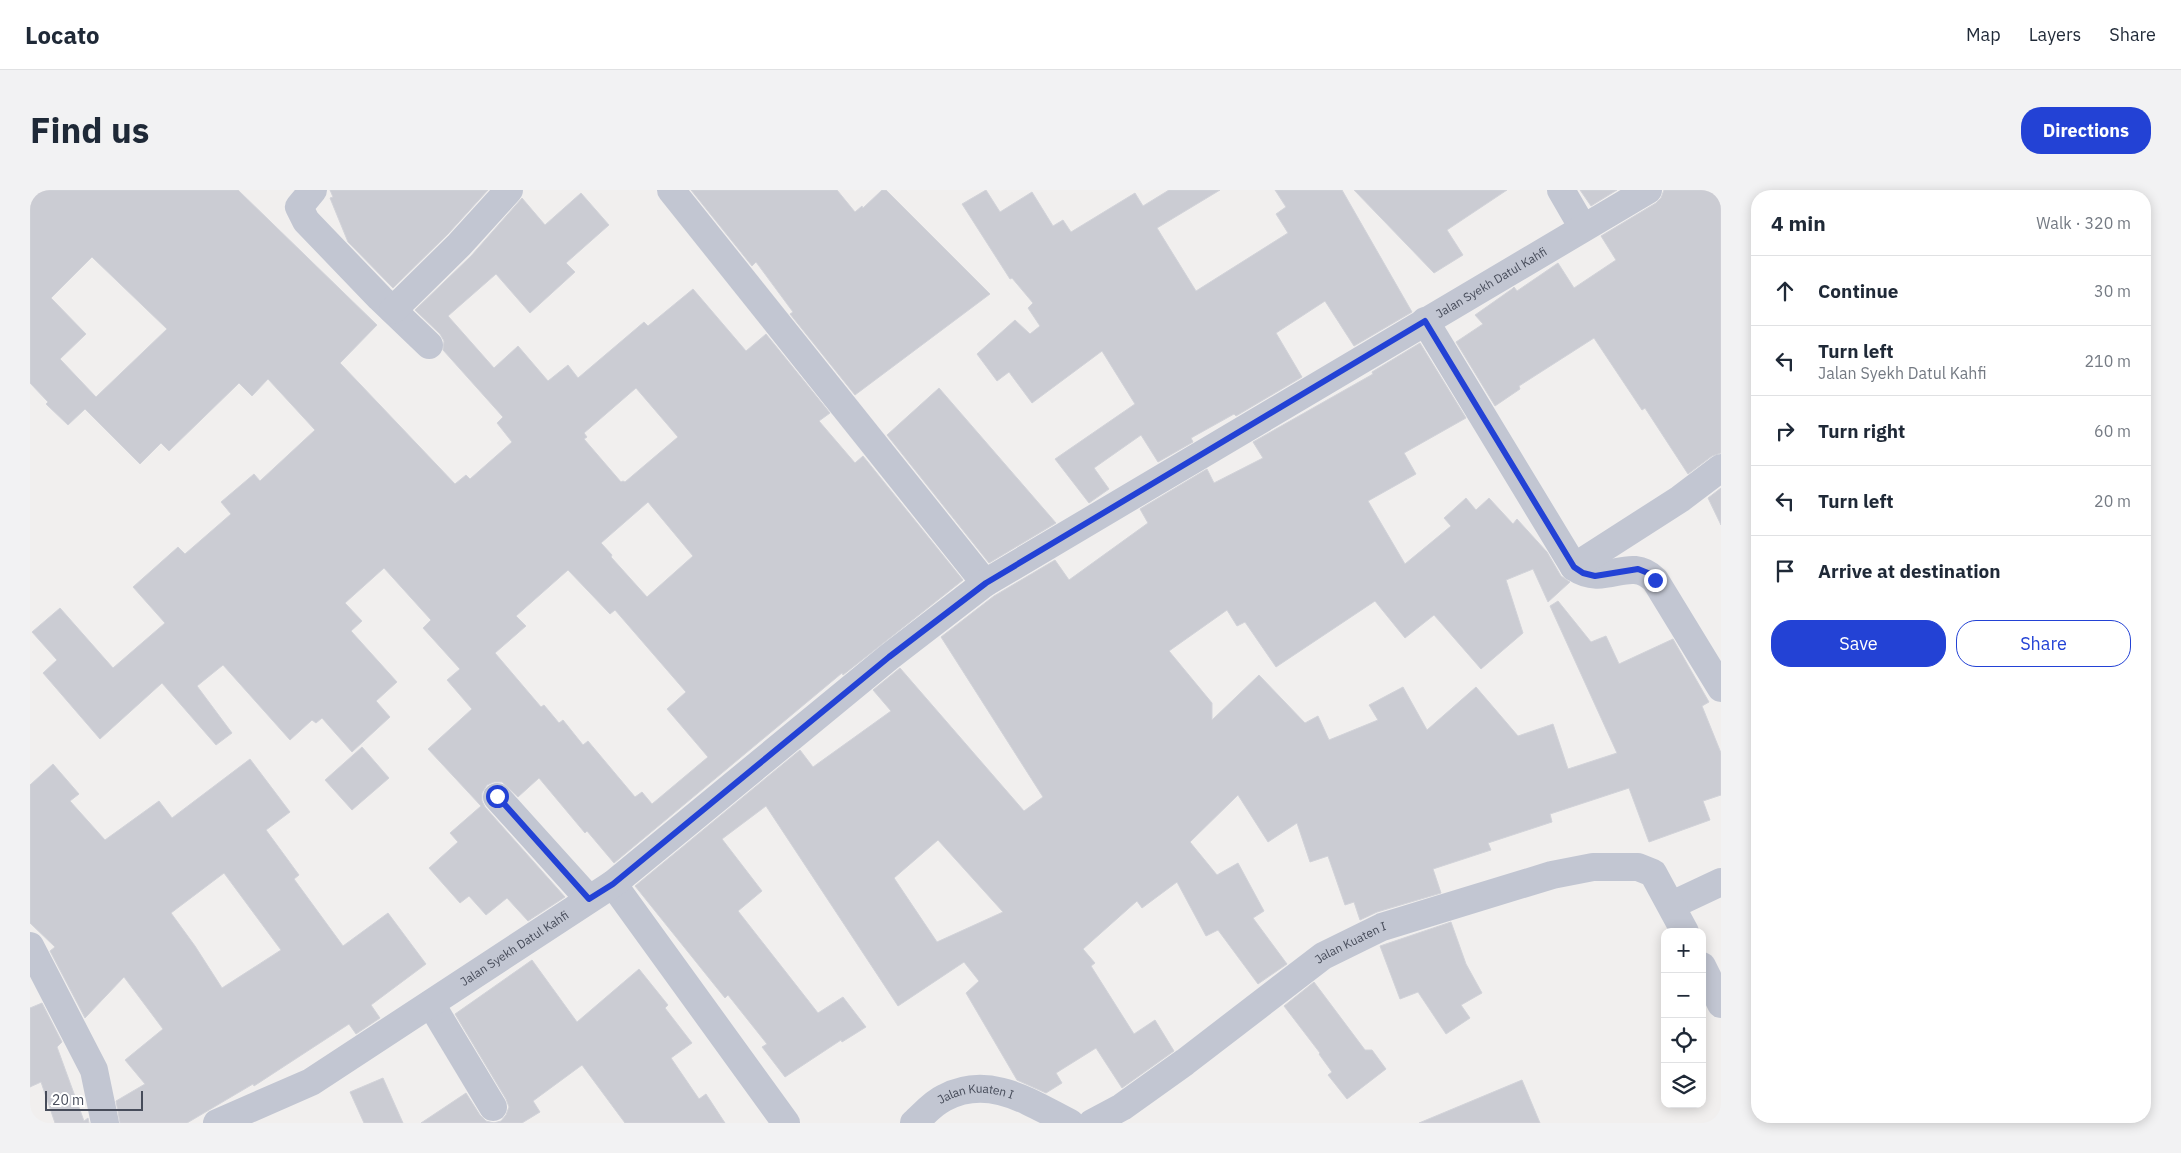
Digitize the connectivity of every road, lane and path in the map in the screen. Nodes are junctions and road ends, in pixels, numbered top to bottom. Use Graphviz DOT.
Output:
graph roads {
  1 [pos="313,190"];
  2 [pos="509,190"];
  3 [pos="671,190"];
  4 [pos="1561,190"];
  5 [pos="1648,190"];
  6 [pos="1583,228"];
  7 [pos="393,310"];
  8 [pos="1425,321"];
  9 [pos="429,345"];
  10 [pos="1721,468"];
  11 [pos="1574,567"];
  12 [pos="986,583"];
  13 [pos="1721,688"];
  14 [pos="497,796"];
  15 [pos="1721,882"];
  16 [pos="613,884"];
  17 [pos="589,899"];
  18 [pos="1672,905"];
  19 [pos="1683,928"];
  20 [pos="30,946"];
  21 [pos="1706,973"];
  22 [pos="431,1004"];
  23 [pos="1721,1004"];
  24 [pos="493,1107"];
  25 [pos="105,1123"];
  26 [pos="217,1123"];
  27 [pos="786,1123"];
  28 [pos="914,1123"];
  29 [pos="1070,1123"];
  30 [pos="1092,1123"];
  1 -- 7 [label="street"];
  2 -- 7 [label="street"];
  3 -- 12 [label="street"];
  4 -- 6 [label="street"];
  5 -- 6 [label="street, Jalan Syekh Datul Kahfi"];
  6 -- 8 [label="street, Jalan Syekh Datul Kahfi"];
  7 -- 9 [label="street"];
  8 -- 11 [label="street"];
  8 -- 12 [label="street, Jalan Syekh Datul Kahfi"];
  10 -- 11 [label="street"];
  11 -- 13 [label="street"];
  12 -- 16 [label="street, Jalan Syekh Datul Kahfi"];
  14 -- 17 [label="street"];
  15 -- 18 [label="street"];
  16 -- 17 [label="street, Jalan Syekh Datul Kahfi"];
  16 -- 27 [label="street"];
  17 -- 22 [label="street, Jalan Syekh Datul Kahfi"];
  18 -- 19 [label="street"];
  18 -- 30 [label="street, Jalan Kuaten I"];
  20 -- 25 [label="street"];
  21 -- 23 [label="street"];
  22 -- 24 [label="street"];
  22 -- 26 [label="street, Jalan Syekh Datul Kahfi"];
  28 -- 29 [label="street, Jalan Kuaten I"];
}
